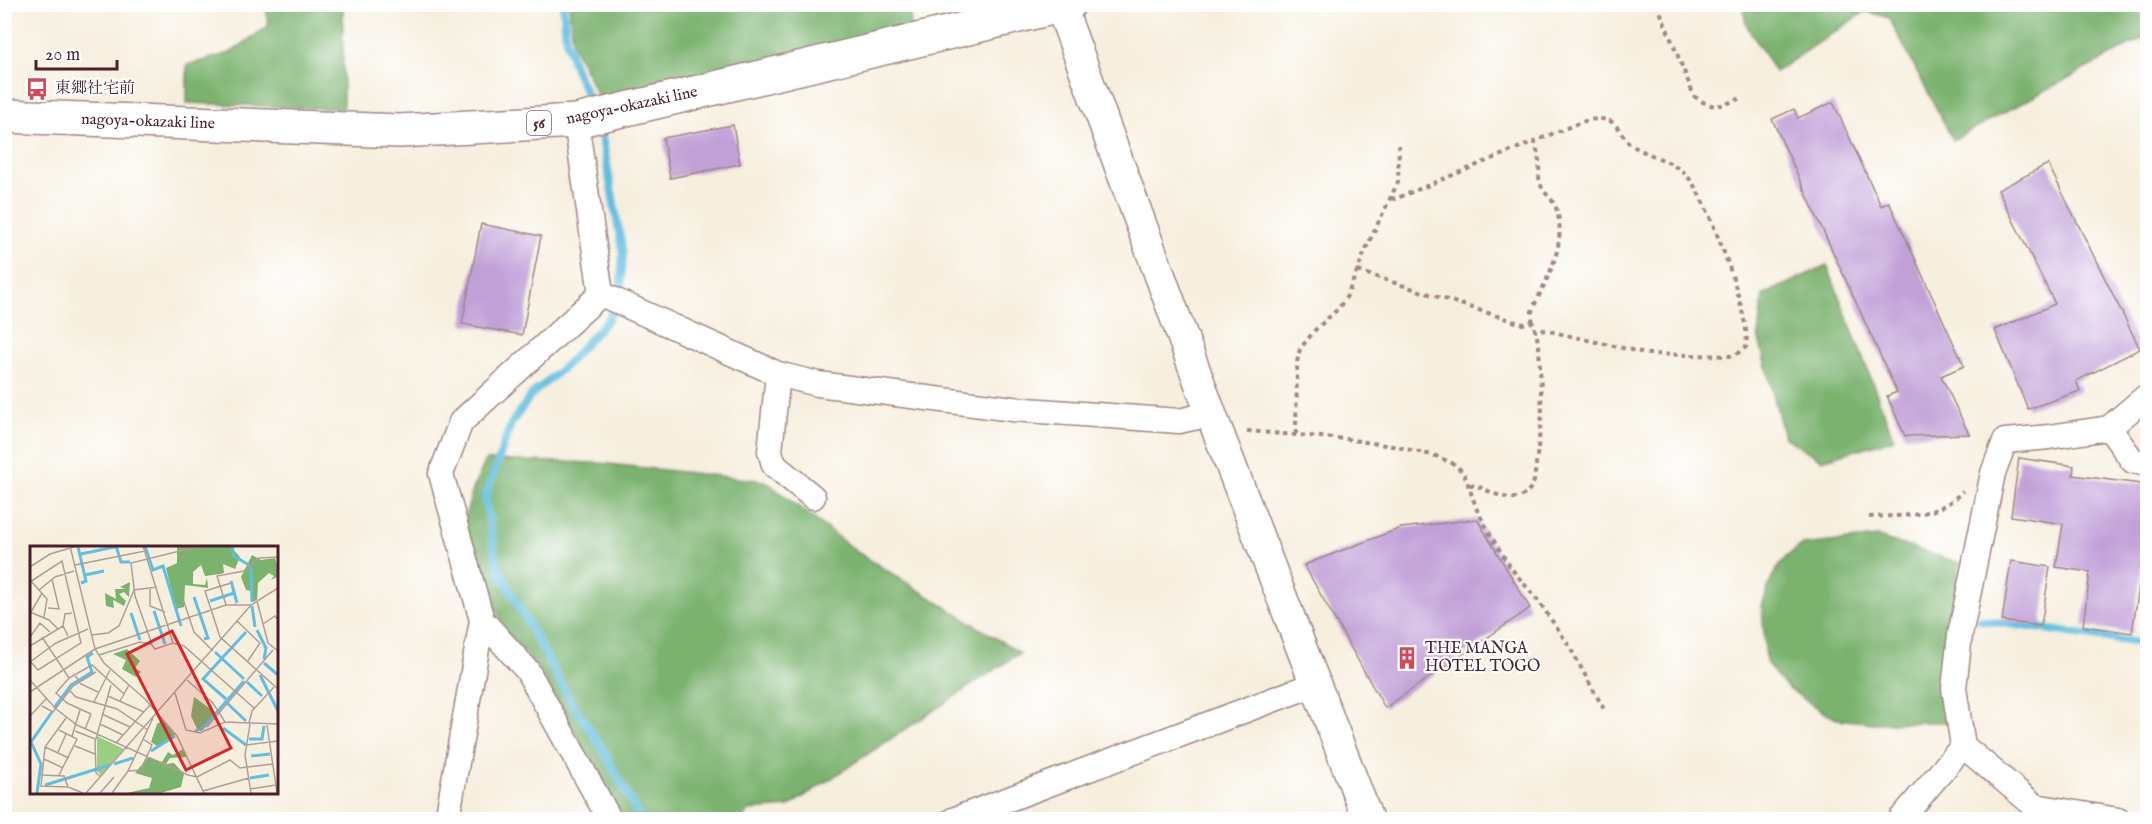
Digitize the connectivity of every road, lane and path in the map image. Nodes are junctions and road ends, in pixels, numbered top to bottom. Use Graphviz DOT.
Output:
graph roads {
  1 [pos="1657,4"];
  2 [pos="1063,5"];
  3 [pos="1744,97"];
  4 [pos="4,116"];
  5 [pos="576,121"];
  6 [pos="1534,140"];
  7 [pos="1399,146"];
  8 [pos="1391,198"];
  9 [pos="1358,272"];
  10 [pos="602,294"];
  11 [pos="1533,322"];
  12 [pos="1535,331"];
  13 [pos="778,374"];
  14 [pos="2148,395"];
  15 [pos="1215,426"];
  16 [pos="2109,428"];
  17 [pos="1296,434"];
  18 [pos="2148,464"];
  19 [pos="1995,466"];
  20 [pos="1470,485"];
  21 [pos="813,497"];
  22 [pos="1869,517"];
  23 [pos="482,620"];
  24 [pos="1315,684"];
  25 [pos="1605,711"];
  26 [pos="1963,746"];
  27 [pos="447,819"];
  28 [pos="610,819"];
  29 [pos="954,819"];
  30 [pos="1368,819"];
  31 [pos="1900,819"];
  32 [pos="2118,819"];
  1 -- 3 [label="path"];
  2 -- 5 [label="main road, nagoya-okazaki line / 56"];
  2 -- 15 [label="street"];
  4 -- 5 [label="main road, nagoya-okazaki line / 56"];
  5 -- 10 [label="street"];
  6 -- 8 [label="path"];
  6 -- 11 [label="path"];
  6 -- 12 [label="path"];
  7 -- 8 [label="path"];
  8 -- 9 [label="path"];
  9 -- 11 [label="path"];
  9 -- 17 [label="path"];
  10 -- 13 [label="street"];
  10 -- 23 [label="street"];
  11 -- 12 [label="path"];
  12 -- 20 [label="path"];
  13 -- 15 [label="street"];
  13 -- 21 [label="street"];
  14 -- 16 [label="street"];
  15 -- 17 [label="path"];
  15 -- 24 [label="street"];
  16 -- 18 [label="street"];
  16 -- 19 [label="street"];
  17 -- 20 [label="path"];
  19 -- 22 [label="path"];
  19 -- 26 [label="street"];
  20 -- 25 [label="path"];
  23 -- 27 [label="street"];
  23 -- 28 [label="street"];
  24 -- 29 [label="street"];
  24 -- 30 [label="street"];
  26 -- 31 [label="street"];
  26 -- 32 [label="street"];
}
